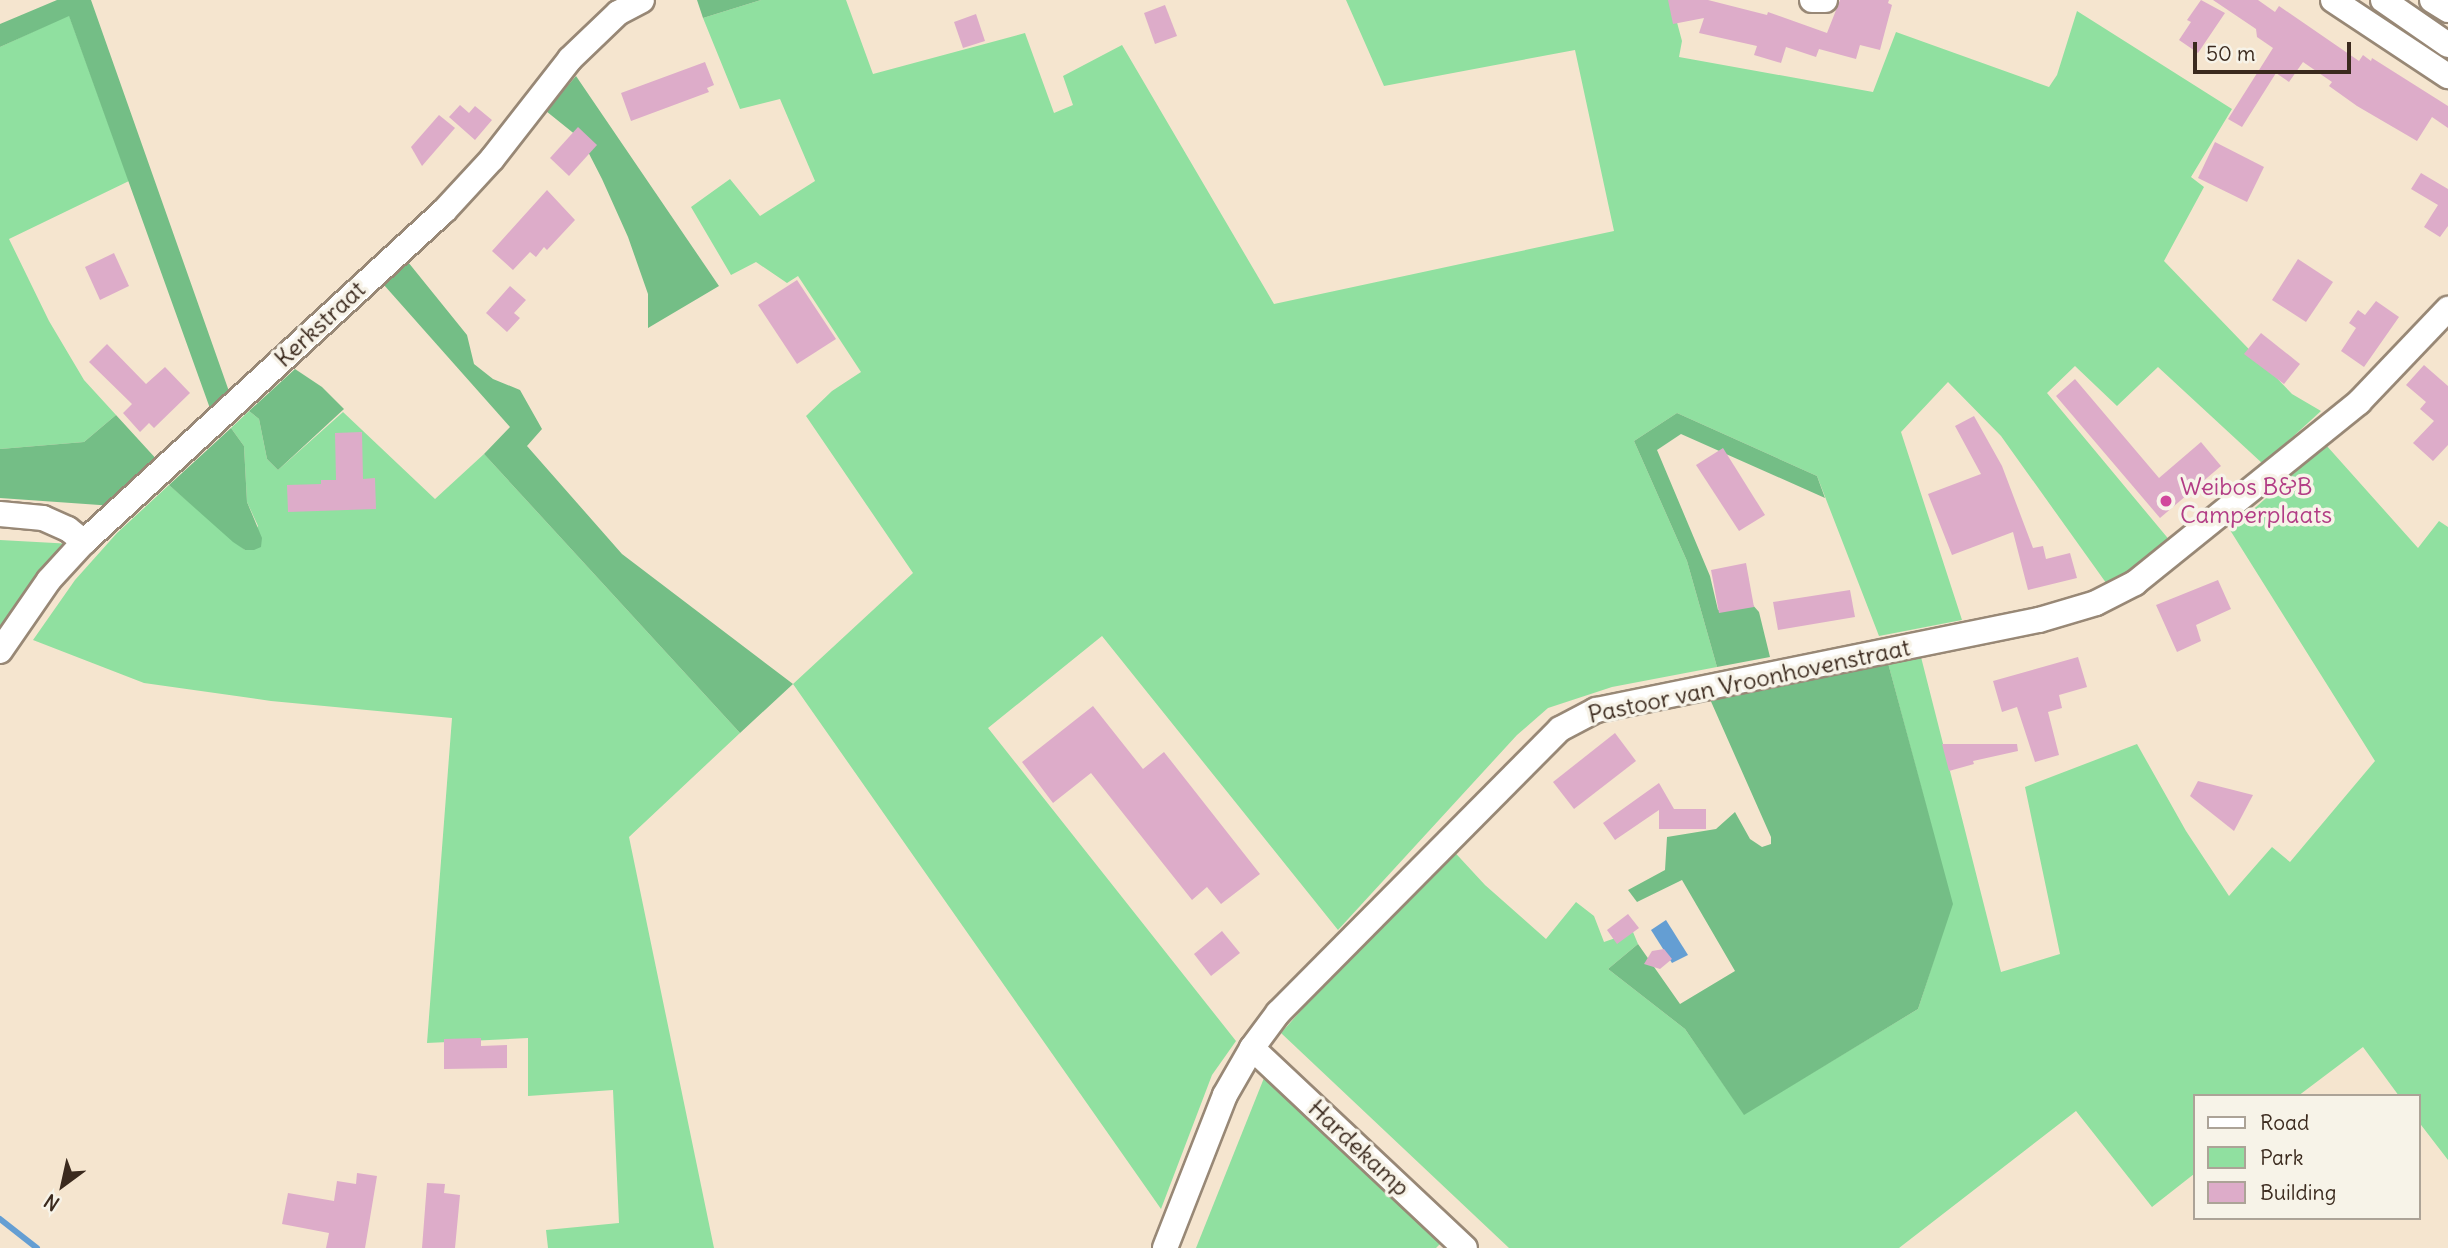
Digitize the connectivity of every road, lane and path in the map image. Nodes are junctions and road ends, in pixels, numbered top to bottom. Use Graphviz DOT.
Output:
graph roads {
  1 [pos="642,0"];
  2 [pos="1812,0"];
  3 [pos="1825,0"];
  4 [pos="2333,0"];
  5 [pos="2383,0"];
  6 [pos="2432,0"];
  7 [pos="615,6"];
  8 [pos="2448,10"];
  9 [pos="2448,45"];
  10 [pos="2448,75"];
  11 [pos="2448,309"];
  12 [pos="0,514"];
  13 [pos="83,542"];
  14 [pos="0,651"];
  15 [pos="1252,1048"];
  16 [pos="1165,1248"];
  17 [pos="1465,1248"];
  1 -- 7 [label="street, Kerkstraat"];
  2 -- 3 [label="street"];
  4 -- 10 [label="street"];
  5 -- 9 [label="street"];
  6 -- 8 [label="street"];
  7 -- 13 [label="street, Kerkstraat"];
  11 -- 15 [label="street, Pastoor van Vroonhovenstraat"];
  12 -- 13 [label="street"];
  13 -- 14 [label="street, Kerkstraat"];
  15 -- 16 [label="street, Pastoor van Vroonhovenstraat"];
  15 -- 17 [label="street, Hardekamp"];
}
